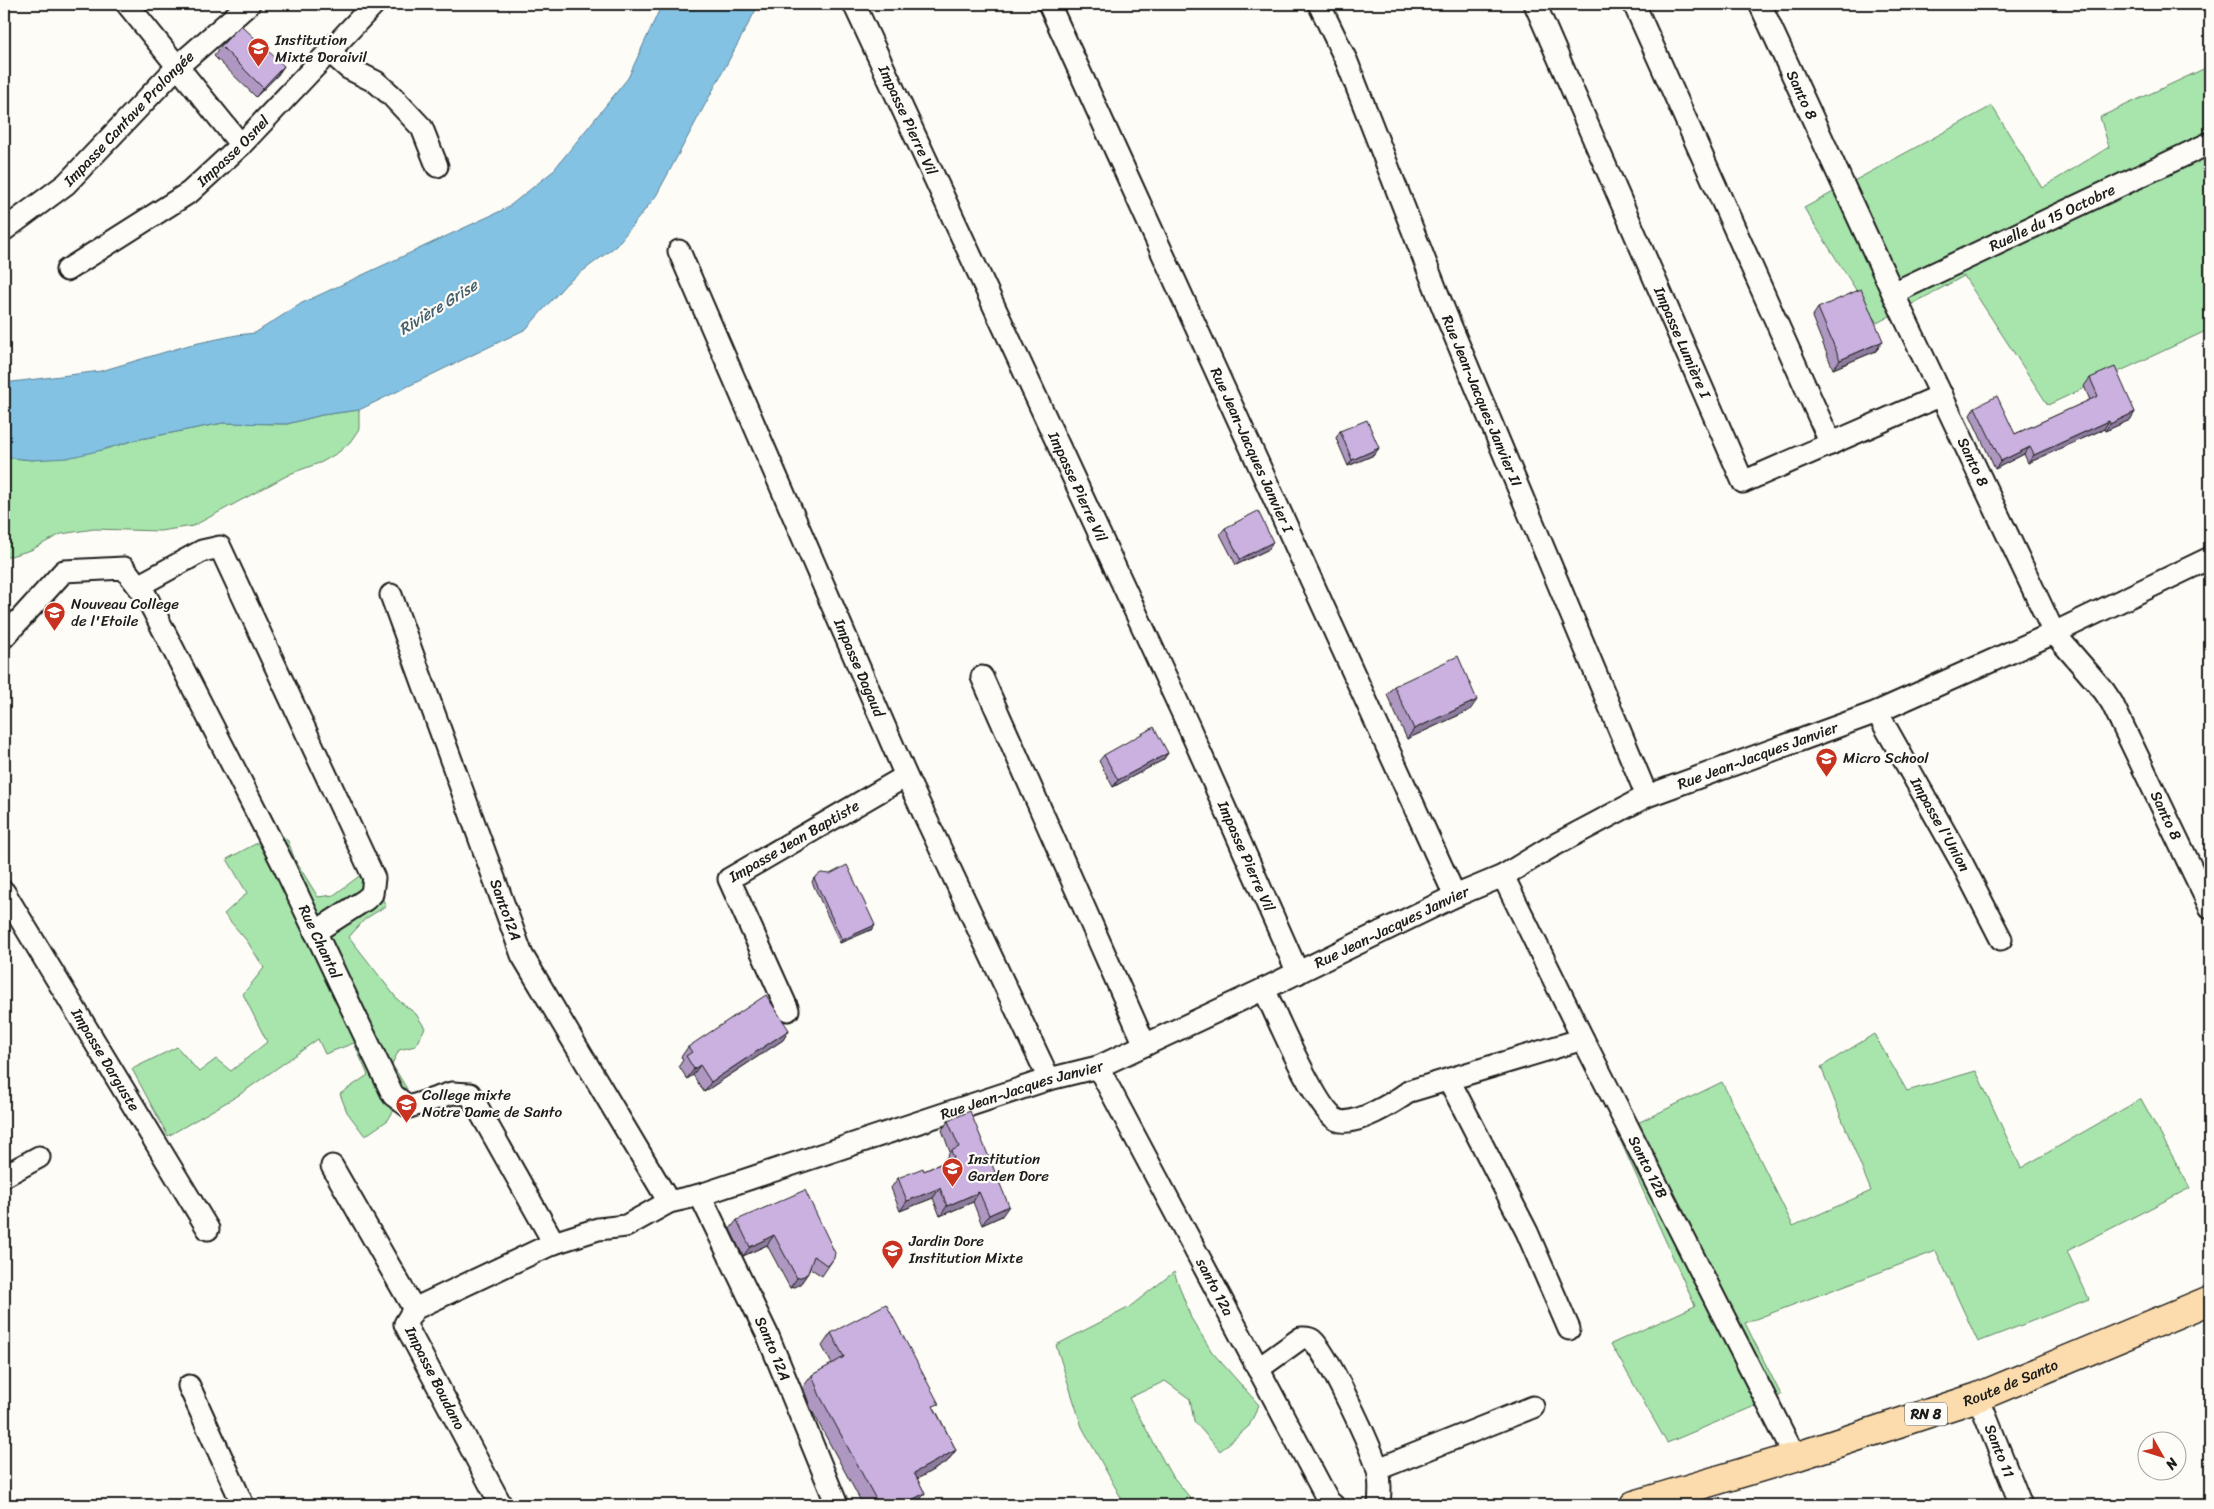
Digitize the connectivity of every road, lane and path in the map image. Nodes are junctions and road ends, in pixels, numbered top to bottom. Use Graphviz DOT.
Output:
graph roads {
  1 [pos="128,4"];
  2 [pos="249,4"];
  3 [pos="374,4"];
  4 [pos="854,4"];
  5 [pos="1049,4"];
  6 [pos="1319,4"];
  7 [pos="1535,4"];
  8 [pos="1634,4"];
  9 [pos="1760,4"];
  10 [pos="329,51"];
  11 [pos="178,66"];
  12 [pos="2210,143"];
  13 [pos="241,145"];
  14 [pos="437,166"];
  15 [pos="4,230"];
  16 [pos="680,251"];
  17 [pos="67,270"];
  18 [pos="1893,293"];
  19 [pos="1942,395"];
  20 [pos="1831,444"];
  21 [pos="2210,558"];
  22 [pos="138,586"];
  23 [pos="391,595"];
  24 [pos="2054,633"];
  25 [pos="4,637"];
  26 [pos="982,677"];
  27 [pos="1876,712"];
  28 [pos="906,776"];
  29 [pos="1647,796"];
  30 [pos="1503,876"];
  31 [pos="4,892"];
  32 [pos="1455,896"];
  33 [pos="2210,906"];
  34 [pos="316,932"];
  35 [pos="2001,939"];
  36 [pos="1298,973"];
  37 [pos="1264,989"];
  38 [pos="788,1010"];
  39 [pos="1584,1040"];
  40 [pos="1145,1045"];
  41 [pos="1098,1067"];
  42 [pos="1049,1079"];
  43 [pos="1449,1080"];
  44 [pos="39,1156"];
  45 [pos="332,1166"];
  46 [pos="4,1176"];
  47 [pos="700,1195"];
  48 [pos="669,1202"];
  49 [pos="208,1229"];
  50 [pos="554,1243"];
  51 [pos="2210,1300"];
  52 [pos="414,1309"];
  53 [pos="1569,1329"];
  54 [pos="1258,1368"];
  55 [pos="189,1386"];
  56 [pos="1978,1397"];
  57 [pos="1532,1407"];
  58 [pos="1795,1457"];
  59 [pos="1378,1469"];
  60 [pos="243,1505"];
  61 [pos="501,1505"];
  62 [pos="837,1505"];
  63 [pos="1333,1505"];
  64 [pos="1379,1505"];
  65 [pos="1634,1505"];
  66 [pos="2020,1505"];
  1 -- 11 [label="street"];
  2 -- 11 [label="street, Impasse Cantave Prolongée"];
  3 -- 10 [label="street, Impasse Osnel"];
  4 -- 36 [label="street, Impasse Pierre Vil"];
  5 -- 32 [label="street, Rue Jean-Jacques Janvier I"];
  6 -- 29 [label="street, Rue Jean-Jacques Janvier II"];
  7 -- 20 [label="street, Impasse Lumière I"];
  8 -- 20 [label="street"];
  9 -- 18 [label="street, Santo 8"];
  10 -- 13 [label="street, Impasse Osnel"];
  10 -- 14 [label="street"];
  11 -- 13 [label="street"];
  11 -- 15 [label="street, Impasse Cantave Prolongée"];
  12 -- 18 [label="street, Ruelle du 15 Octobre"];
  13 -- 17 [label="street, Impasse Osnel"];
  16 -- 28 [label="street, Impasse Dagaud"];
  18 -- 19 [label="street, Santo 8"];
  19 -- 20 [label="street, Impasse Lumière I"];
  19 -- 24 [label="street, Santo 8"];
  21 -- 24 [label="street, Rue Jean-Jacques Janvier"];
  22 -- 25 [label="street, Rue Chantal"];
  22 -- 34 [label="street, Rue Chantal"];
  22 -- 34 [label="street"];
  23 -- 48 [label="street, Santo12A"];
  24 -- 27 [label="street, Rue Jean-Jacques Janvier"];
  24 -- 33 [label="street, Santo 8"];
  26 -- 40 [label="street"];
  27 -- 29 [label="street, Rue Jean-Jacques Janvier"];
  27 -- 35 [label="street, Impasse l'Union"];
  28 -- 38 [label="street, Impasse Jean Baptiste"];
  28 -- 42 [label="street, Impasse Dagaud"];
  29 -- 30 [label="street, Rue Jean-Jacques Janvier"];
  30 -- 32 [label="street, Rue Jean-Jacques Janvier"];
  30 -- 39 [label="street, Santo 12B"];
  31 -- 49 [label="street, Impasse Darguste"];
  32 -- 36 [label="street, Rue Jean-Jacques Janvier"];
  34 -- 50 [label="street, Rue Chantal"];
  36 -- 37 [label="street, Rue Jean-Jacques Janvier"];
  37 -- 40 [label="street, Rue Jean-Jacques Janvier"];
  37 -- 43 [label="street"];
  39 -- 43 [label="street"];
  39 -- 58 [label="street, Santo 12B"];
  40 -- 41 [label="street, Rue Jean-Jacques Janvier"];
  41 -- 42 [label="street, Rue Jean-Jacques Janvier"];
  41 -- 54 [label="street, santo 12a"];
  42 -- 47 [label="street, Rue Jean-Jacques Janvier"];
  43 -- 53 [label="street"];
  44 -- 46 [label="street"];
  45 -- 52 [label="street"];
  47 -- 48 [label="street, Rue Jean-Jacques Janvier"];
  47 -- 62 [label="street, Santo 12A"];
  48 -- 50 [label="street, Rue Jean-Jacques Janvier"];
  50 -- 52 [label="street, Impasse Boudano"];
  51 -- 56 [label="main road, Route de Santo / RN 8"];
  52 -- 61 [label="street, Impasse Boudano"];
  54 -- 59 [label="street"];
  54 -- 63 [label="street, santo 12a"];
  55 -- 60 [label="street"];
  56 -- 58 [label="main road, Route de Santo / RN 8"];
  56 -- 66 [label="street, Santo 11"];
  57 -- 59 [label="street"];
  58 -- 65 [label="main road, Route de Santo / RN 8"];
  59 -- 64 [label="street"];
}
